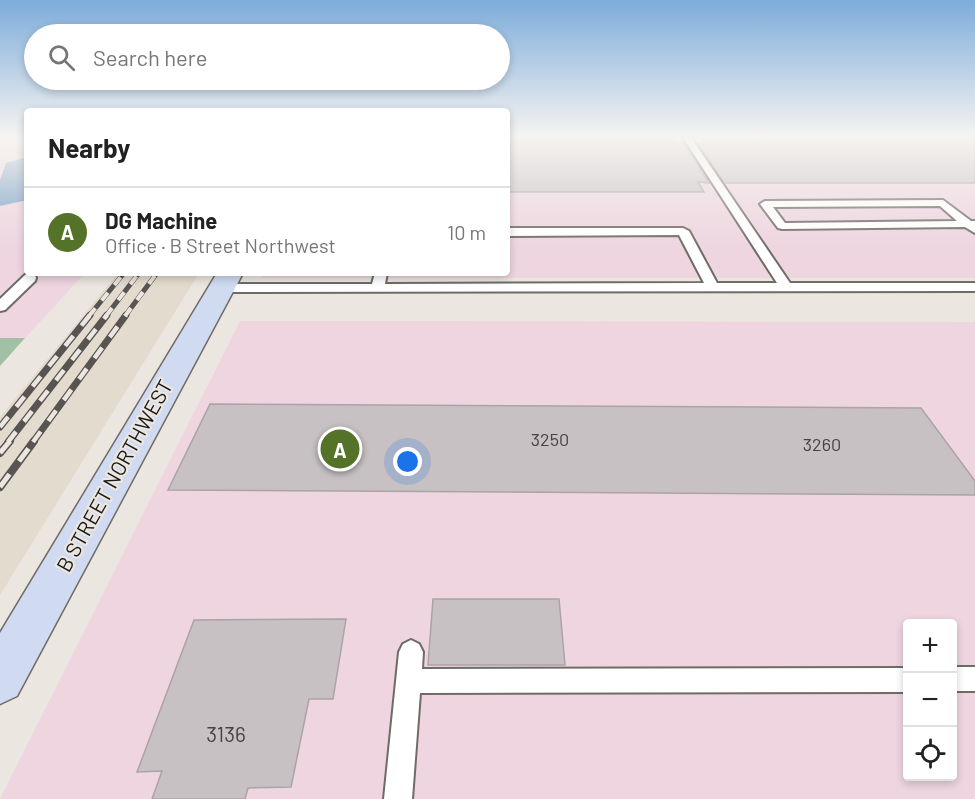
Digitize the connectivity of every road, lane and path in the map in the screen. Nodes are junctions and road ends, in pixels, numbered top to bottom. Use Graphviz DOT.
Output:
graph roads {
  1 [pos="711,173"];
  2 [pos="973,226"];
  3 [pos="510,232"];
  4 [pos="380,276"];
  5 [pos="30,278"];
  6 [pos="226,280"];
  7 [pos="712,287"];
  8 [pos="786,287"];
  9 [pos="975,287"];
  10 [pos="377,288"];
  11 [pos="0,307"];
  12 [pos="411,652"];
  13 [pos="0,679"];
  14 [pos="975,679"];
  15 [pos="903,680"];
  16 [pos="957,680"];
  17 [pos="410,681"];
  18 [pos="398,799"];
  1 -- 8 [label="lane"];
  2 -- 2 [label="lane"];
  3 -- 7 [label="lane"];
  4 -- 10 [label="lane"];
  5 -- 11 [label="lane"];
  6 -- 10 [label="lane"];
  6 -- 13 [label="street, B STREET NORTHWEST"];
  7 -- 8 [label="lane"];
  7 -- 10 [label="lane"];
  8 -- 9 [label="lane"];
  12 -- 17 [label="lane"];
  14 -- 16 [label="lane"];
  15 -- 17 [label="lane"];
  17 -- 18 [label="lane"];
}
